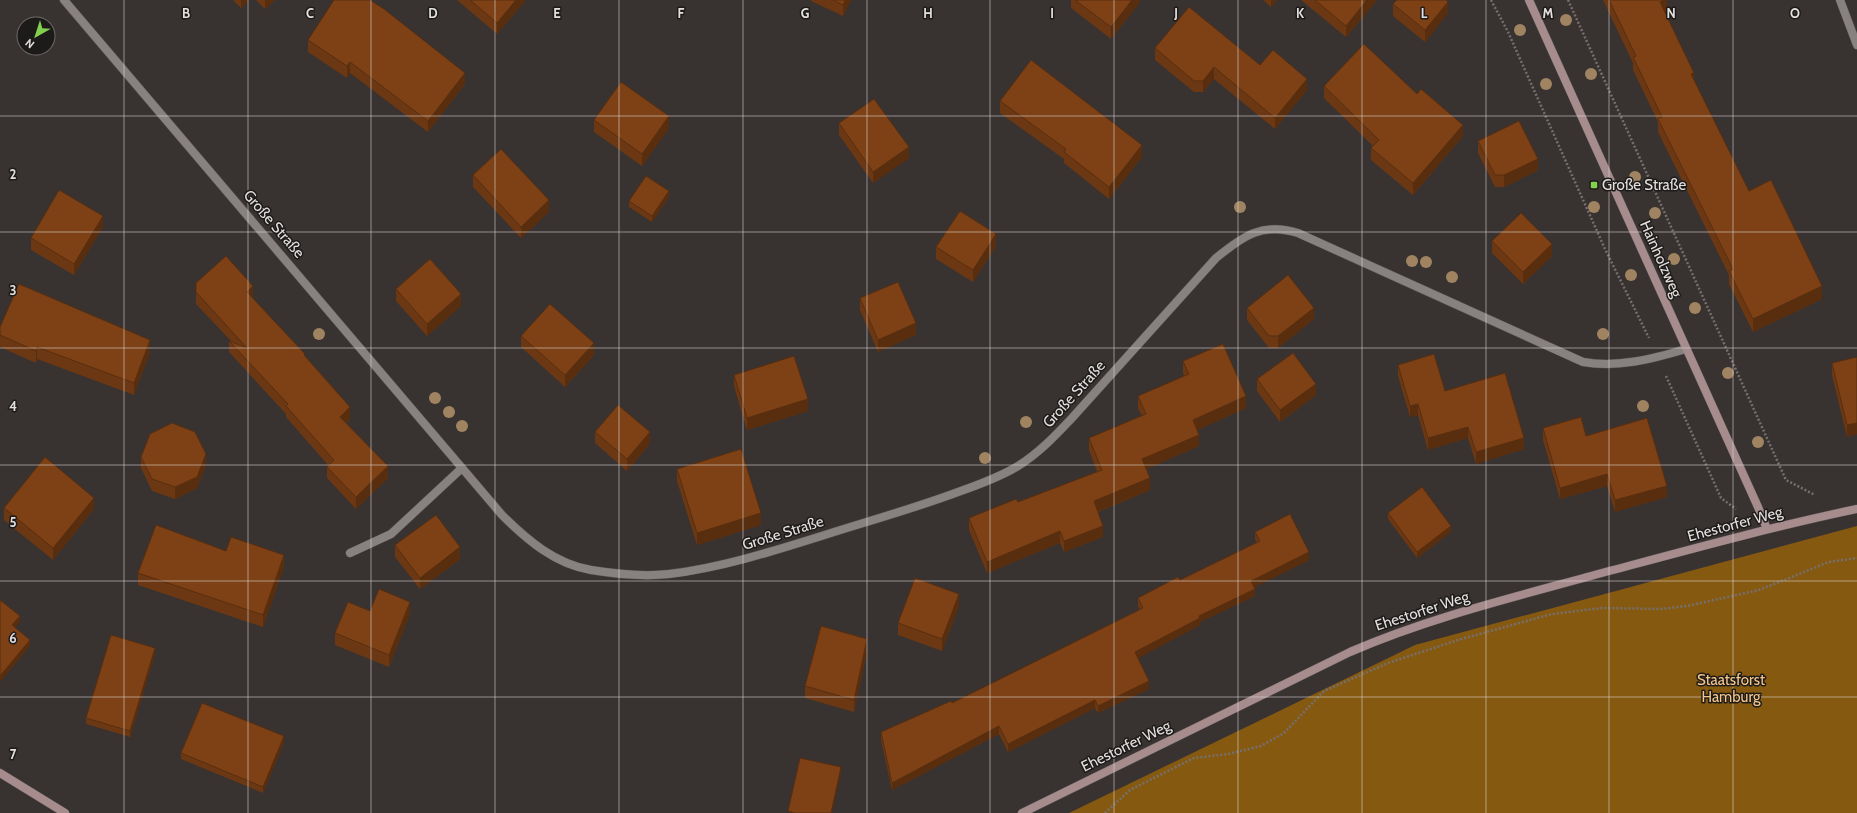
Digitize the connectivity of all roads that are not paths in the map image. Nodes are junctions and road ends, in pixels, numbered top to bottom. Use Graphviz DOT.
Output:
graph roads {
  1 [pos="64,0"];
  2 [pos="1840,0"];
  3 [pos="1531,1"];
  4 [pos="1857,45"];
  5 [pos="1686,349"];
  6 [pos="462,468"];
  7 [pos="1857,509"];
  8 [pos="1767,529"];
  9 [pos="350,553"];
  10 [pos="0,773"];
  11 [pos="65,813"];
  12 [pos="1022,813"];
  1 -- 6 [label="street, Große Straße"];
  2 -- 4 [label="street"];
  3 -- 5 [label="main road, Hainholzweg"];
  5 -- 6 [label="street, Große Straße"];
  5 -- 8 [label="main road, Hainholzweg"];
  6 -- 9 [label="street"];
  7 -- 8 [label="main road, Ehestorfer Weg"];
  8 -- 12 [label="main road, Ehestorfer Weg"];
  10 -- 11 [label="main road"];
}
